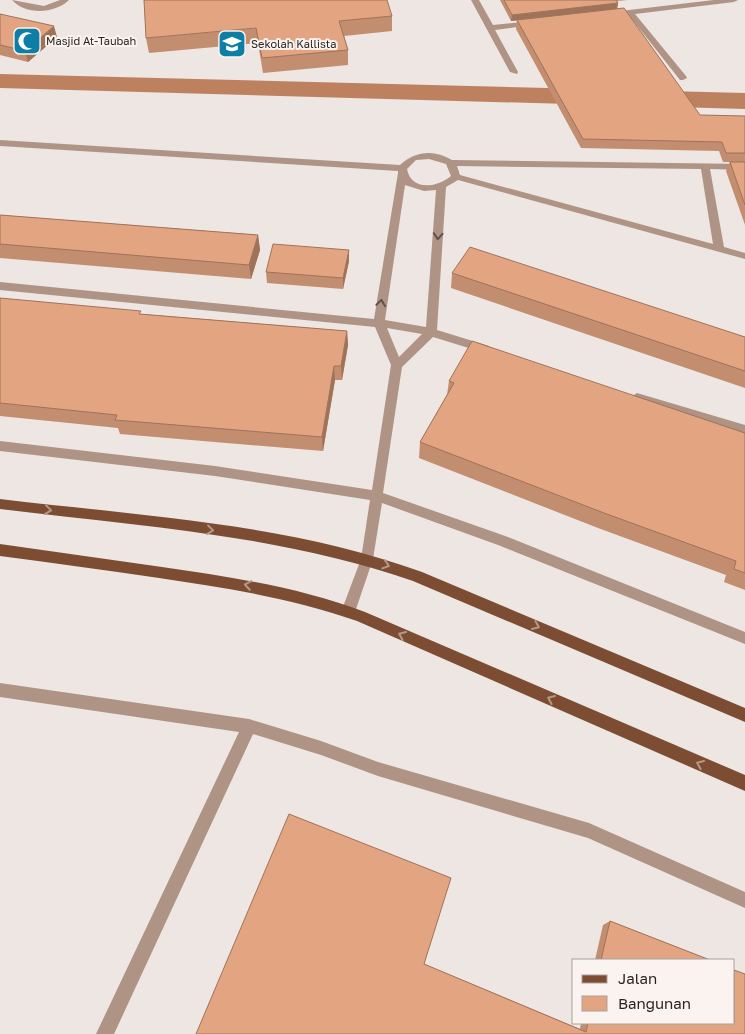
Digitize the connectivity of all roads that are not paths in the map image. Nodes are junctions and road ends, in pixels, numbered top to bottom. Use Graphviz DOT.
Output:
graph roads {
  1 [pos="16,0"];
  2 [pos="65,0"];
  3 [pos="475,0"];
  4 [pos="734,0"];
  5 [pos="630,12"];
  6 [pos="602,15"];
  7 [pos="537,22"];
  8 [pos="490,28"];
  9 [pos="514,72"];
  10 [pos="683,78"];
  11 [pos="0,143"];
  12 [pos="450,162"];
  13 [pos="705,166"];
  14 [pos="745,167"];
  15 [pos="402,171"];
  16 [pos="456,177"];
  17 [pos="441,188"];
  18 [pos="719,248"];
  19 [pos="745,256"];
  20 [pos="0,286"];
  21 [pos="379,323"];
  22 [pos="430,332"];
  23 [pos="497,353"];
  24 [pos="397,365"];
  25 [pos="631,394"];
  26 [pos="745,430"];
  27 [pos="0,446"];
  28 [pos="376,496"];
  29 [pos="0,504"];
  30 [pos="0,550"];
  31 [pos="367,559"];
  32 [pos="348,612"];
  33 [pos="745,638"];
  34 [pos="0,690"];
  35 [pos="745,715"];
  36 [pos="249,726"];
  37 [pos="745,783"];
  38 [pos="745,900"];
  39 [pos="105,1034"];
  1 -- 2 [label="street"];
  3 -- 8 [label="street"];
  4 -- 5 [label="street"];
  5 -- 6 [label="street"];
  5 -- 10 [label="street"];
  7 -- 8 [label="street"];
  8 -- 9 [label="street"];
  11 -- 15 [label="street"];
  12 -- 13 [label="street"];
  12 -- 15 [label="street"];
  12 -- 16 [label="street"];
  13 -- 14 [label="street"];
  13 -- 18 [label="street"];
  15 -- 17 [label="street"];
  21 -- 15 [label="street, one-way"];
  16 -- 17 [label="street"];
  16 -- 18 [label="street"];
  17 -- 22 [label="street, one-way"];
  18 -- 19 [label="street"];
  20 -- 21 [label="street"];
  21 -- 22 [label="street"];
  21 -- 24 [label="street"];
  22 -- 23 [label="street"];
  22 -- 24 [label="street"];
  24 -- 28 [label="street"];
  25 -- 26 [label="street"];
  27 -- 28 [label="street"];
  28 -- 31 [label="street"];
  28 -- 33 [label="street"];
  29 -- 31 [label="main road, one-way"];
  32 -- 30 [label="main road, one-way"];
  31 -- 32 [label="street"];
  31 -- 35 [label="main road, one-way"];
  37 -- 32 [label="main road, one-way"];
  34 -- 36 [label="street"];
  36 -- 38 [label="street"];
  36 -- 39 [label="street"];
}
